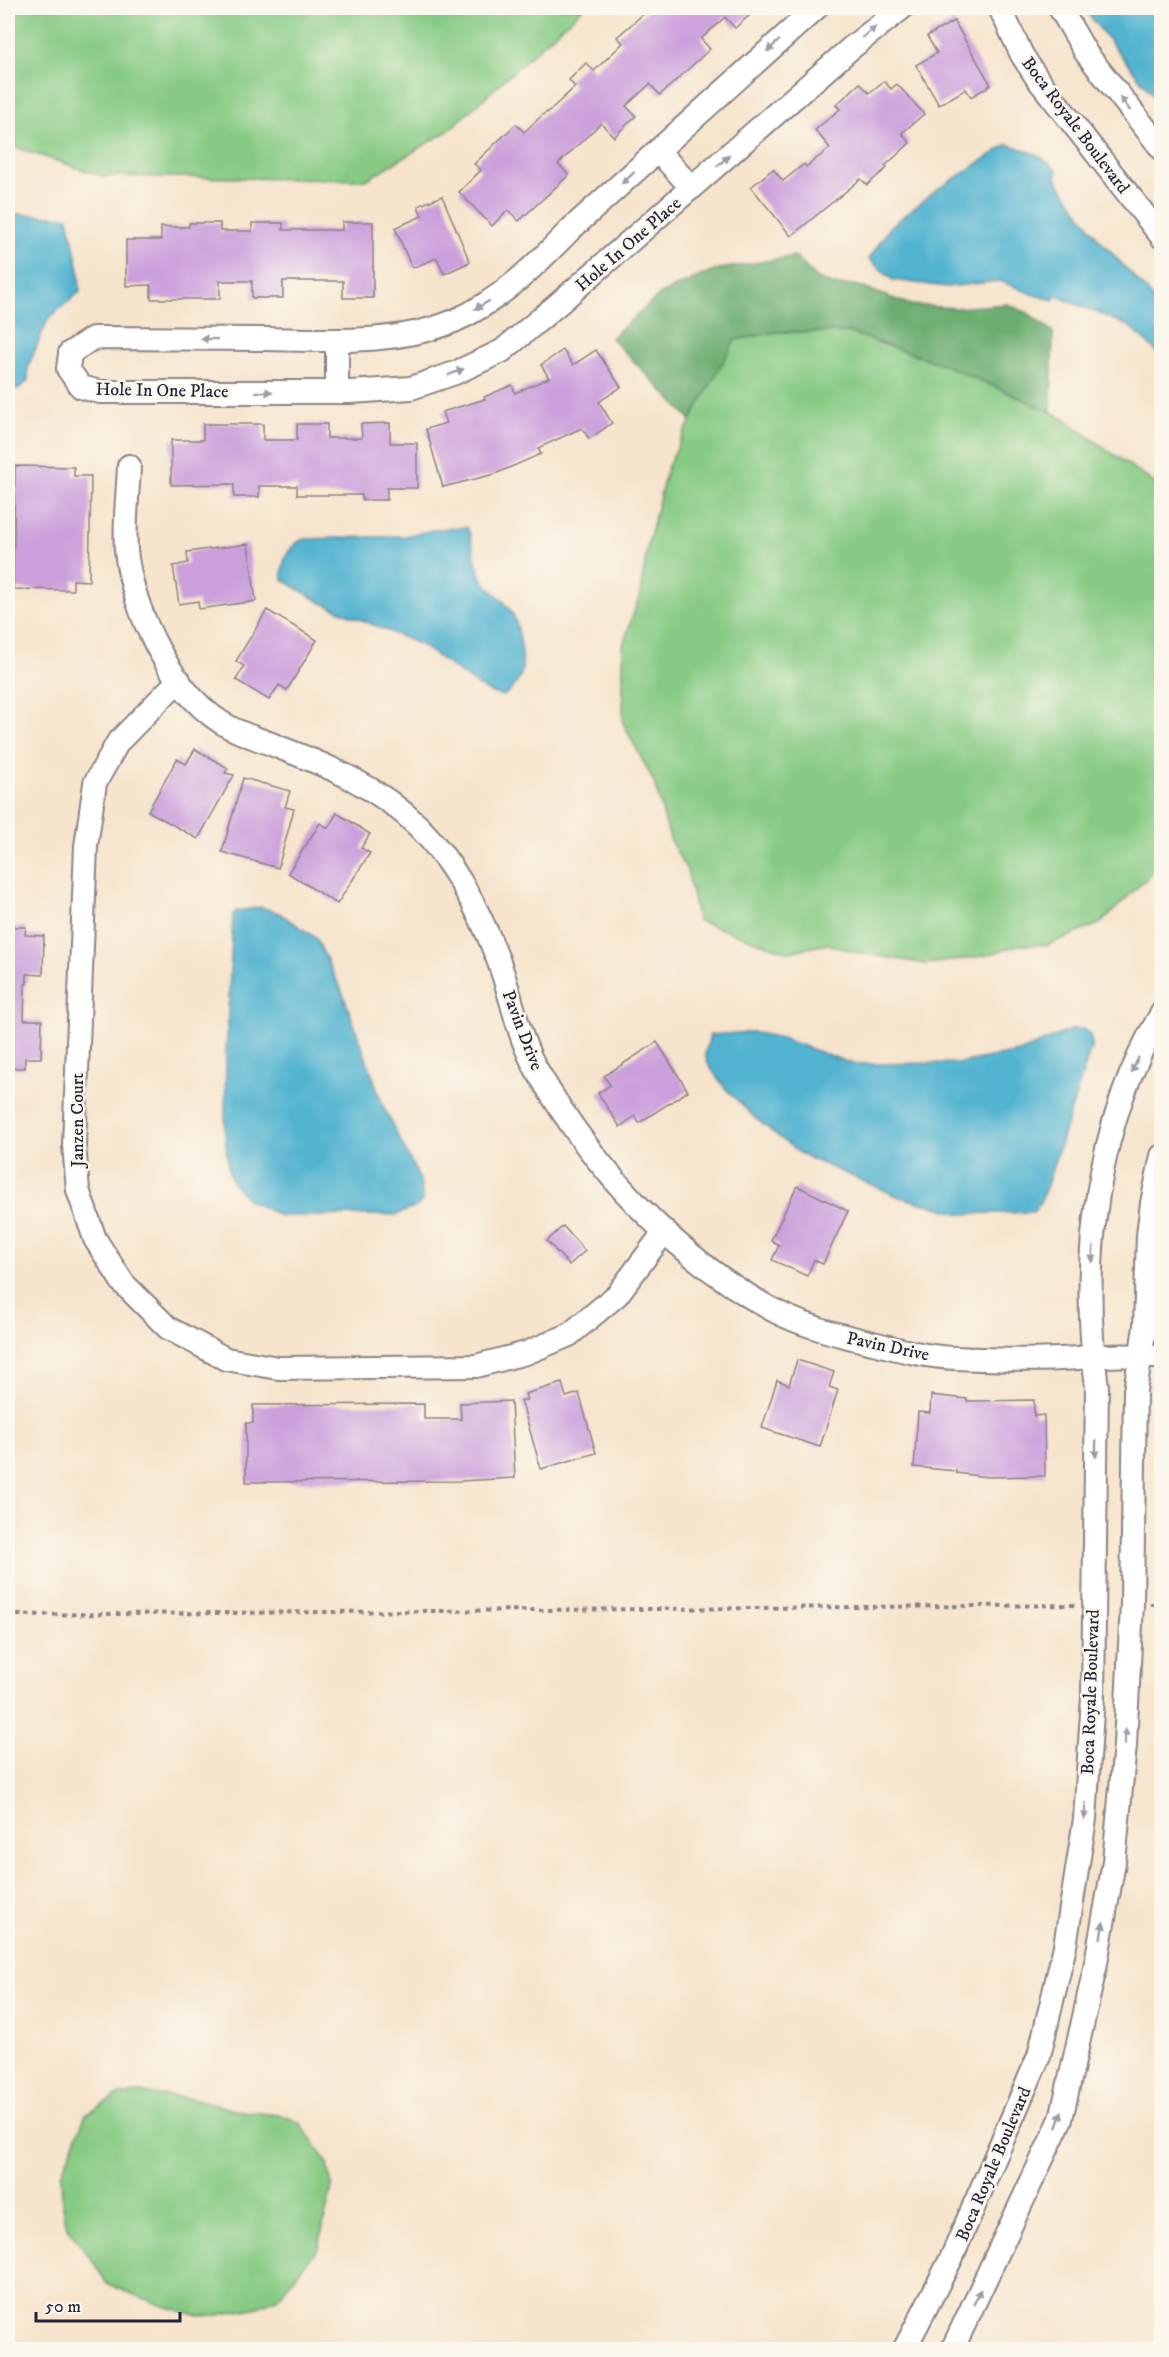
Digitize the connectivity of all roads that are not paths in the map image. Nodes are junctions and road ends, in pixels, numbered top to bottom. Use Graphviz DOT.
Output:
graph roads {
  1 [pos="816,8"];
  2 [pos="902,8"];
  3 [pos="1000,8"];
  4 [pos="1060,8"];
  5 [pos="1161,149"];
  6 [pos="658,151"];
  7 [pos="692,188"];
  8 [pos="1161,237"];
  9 [pos="337,340"];
  10 [pos="337,392"];
  11 [pos="129,466"];
  12 [pos="179,680"];
  13 [pos="1161,1013"];
  14 [pos="1161,1156"];
  15 [pos="665,1231"];
  16 [pos="1093,1355"];
  17 [pos="1151,1356"];
  18 [pos="1132,1604"];
  19 [pos="1094,1605"];
  20 [pos="904,2349"];
  21 [pos="952,2349"];
  1 -- 6 [label="street, Hole In One Place, one-way"];
  7 -- 2 [label="street, Hole In One Place, one-way"];
  3 -- 8 [label="street, Boca Royale Boulevard"];
  5 -- 4 [label="street, one-way"];
  6 -- 7 [label="street, Hole In One Place"];
  6 -- 9 [label="street, Hole In One Place, one-way"];
  10 -- 7 [label="street, Hole In One Place, one-way"];
  9 -- 10 [label="street"];
  9 -- 10 [label="street, Hole In One Place, one-way"];
  11 -- 12 [label="street, Pavin Drive"];
  12 -- 15 [label="street, Pavin Drive"];
  12 -- 15 [label="street, Janzen Court"];
  13 -- 16 [label="street, Boca Royale Boulevard, one-way"];
  14 -- 17 [label="street, Boca Royale Boulevard"];
  15 -- 16 [label="street, Pavin Drive"];
  16 -- 17 [label="street, Pavin Drive"];
  16 -- 19 [label="street, Boca Royale Boulevard, one-way"];
  17 -- 18 [label="street, Boca Royale Boulevard"];
  18 -- 19 [label="street"];
  21 -- 18 [label="street, Boca Royale Boulevard, one-way"];
  19 -- 20 [label="street, Boca Royale Boulevard, one-way"];
}
